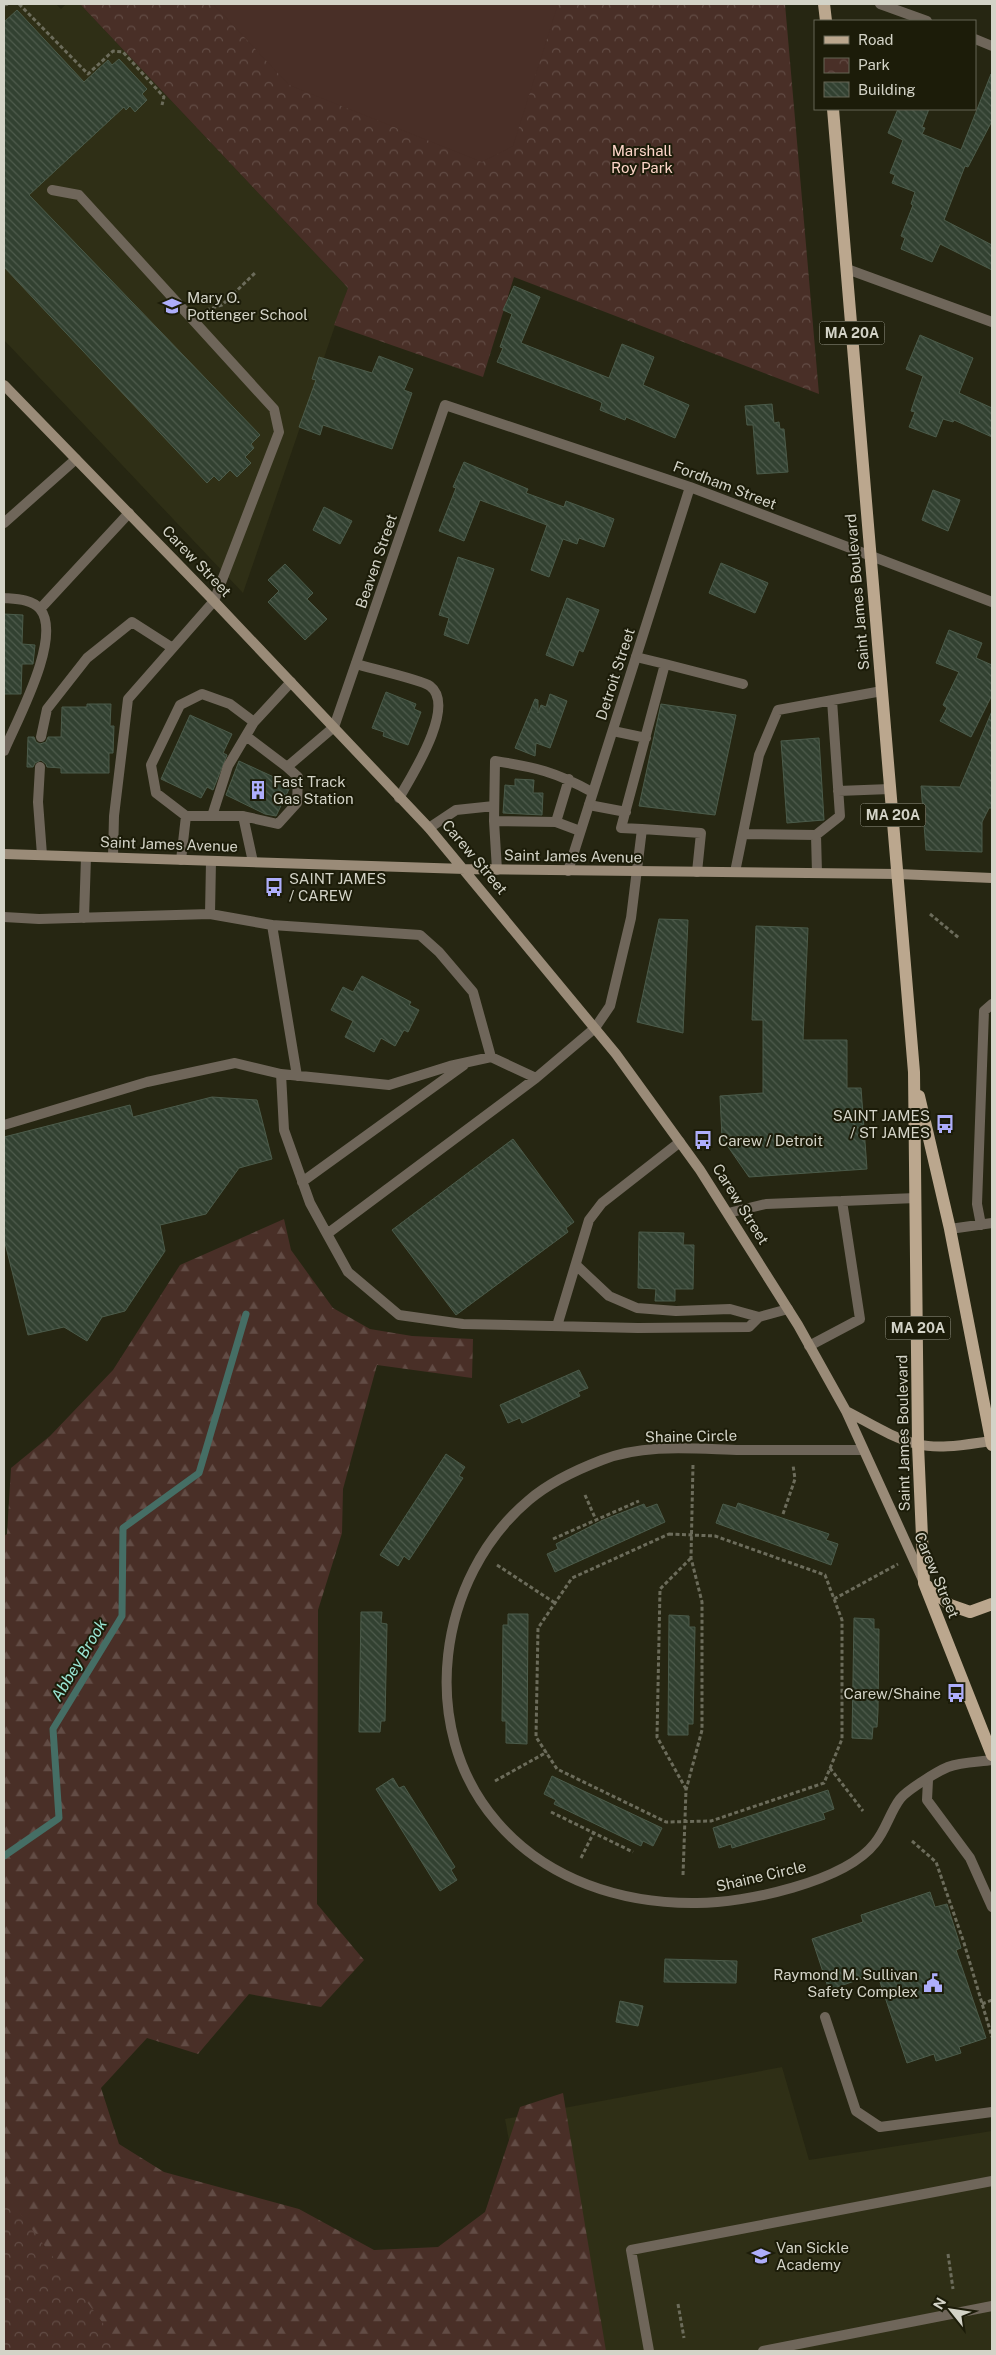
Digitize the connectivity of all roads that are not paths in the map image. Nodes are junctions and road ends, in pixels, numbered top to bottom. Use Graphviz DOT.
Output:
graph roads {
  1 [pos="824,4"];
  2 [pos="880,4"];
  3 [pos="826,20"];
  4 [pos="924,20"];
  5 [pos="976,39"];
  6 [pos="992,46"];
  7 [pos="833,110"];
  8 [pos="52,190"];
  9 [pos="847,269"];
  10 [pos="992,322"];
  11 [pos="4,384"];
  12 [pos="445,405"];
  13 [pos="76,459"];
  14 [pos="690,487"];
  15 [pos="129,513"];
  16 [pos="4,523"];
  17 [pos="871,557"];
  18 [pos="4,598"];
  19 [pos="214,601"];
  20 [pos="992,602"];
  21 [pos="40,609"];
  22 [pos="172,647"];
  23 [pos="636,657"];
  24 [pos="356,664"];
  25 [pos="665,664"];
  26 [pos="292,682"];
  27 [pos="742,684"];
  28 [pos="882,691"];
  29 [pos="832,700"];
  30 [pos="254,722"];
  31 [pos="334,727"];
  32 [pos="613,731"];
  33 [pos="246,736"];
  34 [pos="41,737"];
  35 [pos="646,738"];
  36 [pos="4,749"];
  37 [pos="40,767"];
  38 [pos="287,767"];
  39 [pos="569,779"];
  40 [pos="890,789"];
  41 [pos="838,791"];
  42 [pos="592,792"];
  43 [pos="399,798"];
  44 [pos="589,805"];
  45 [pos="494,806"];
  46 [pos="626,812"];
  47 [pos="186,816"];
  48 [pos="212,816"];
  49 [pos="243,816"];
  50 [pos="494,821"];
  51 [pos="556,822"];
  52 [pos="429,828"];
  53 [pos="642,829"];
  54 [pos="580,831"];
  55 [pos="743,834"];
  56 [pos="816,835"];
  57 [pos="4,854"];
  58 [pos="42,855"];
  59 [pos="86,857"];
  60 [pos="113,857"];
  61 [pos="181,860"];
  62 [pos="211,861"];
  63 [pos="253,862"];
  64 [pos="465,870"];
  65 [pos="497,870"];
  66 [pos="568,870"];
  67 [pos="637,871"];
  68 [pos="697,872"];
  69 [pos="735,872"];
  70 [pos="817,873"];
  71 [pos="898,874"];
  72 [pos="992,878"];
  73 [pos="210,914"];
  74 [pos="4,917"];
  75 [pos="84,918"];
  76 [pos="272,925"];
  77 [pos="992,1004"];
  78 [pos="595,1028"];
  79 [pos="491,1057"];
  80 [pos="468,1062"];
  81 [pos="914,1072"];
  82 [pos="280,1074"];
  83 [pos="297,1076"];
  84 [pos="536,1078"];
  85 [pos="4,1125"];
  86 [pos="680,1142"];
  87 [pos="302,1182"];
  88 [pos="916,1198"];
  89 [pos="842,1201"];
  90 [pos="728,1213"];
  91 [pos="992,1223"];
  92 [pos="981,1225"];
  93 [pos="950,1229"];
  94 [pos="327,1234"];
  95 [pos="576,1265"];
  96 [pos="788,1309"];
  97 [pos="759,1317"];
  98 [pos="557,1326"];
  99 [pos="809,1346"];
  100 [pos="846,1410"];
  101 [pos="992,1442"];
  102 [pos="918,1445"];
  103 [pos="863,1450"];
  104 [pos="924,1584"];
  105 [pos="992,1604"];
  106 [pos="992,1756"];
  107 [pos="992,1760"];
  108 [pos="928,1780"];
  109 [pos="992,1907"];
  110 [pos="825,2016"];
  111 [pos="992,2112"];
  112 [pos="992,2181"];
  113 [pos="992,2306"];
  114 [pos="649,2351"];
  115 [pos="763,2351"];
  1 -- 3 [label="main road"];
  2 -- 4 [label="street"];
  5 -- 6 [label="street"];
  7 -- 9 [label="main road, Saint James Boulevard / MA 20A"];
  8 -- 19 [label="street"];
  9 -- 10 [label="street"];
  9 -- 17 [label="main road, Saint James Boulevard / MA 20A"];
  11 -- 13 [label="main road, Carew Street"];
  12 -- 14 [label="street, Fordham Street"];
  12 -- 24 [label="street, Beaven Street"];
  13 -- 15 [label="main road, Carew Street"];
  13 -- 16 [label="street"];
  14 -- 17 [label="street, Fordham Street"];
  14 -- 23 [label="street, Detroit Street"];
  15 -- 19 [label="main road, Carew Street"];
  15 -- 21 [label="street"];
  17 -- 20 [label="street, Fordham Street"];
  17 -- 28 [label="main road, Saint James Boulevard / MA 20A"];
  18 -- 21 [label="street"];
  19 -- 22 [label="street"];
  19 -- 26 [label="main road, Carew Street"];
  21 -- 36 [label="street"];
  22 -- 34 [label="street"];
  22 -- 60 [label="street"];
  23 -- 25 [label="street"];
  23 -- 32 [label="street, Detroit Street"];
  24 -- 31 [label="street, Beaven Street"];
  24 -- 43 [label="street"];
  25 -- 27 [label="street"];
  25 -- 35 [label="street"];
  26 -- 30 [label="street"];
  26 -- 31 [label="main road, Carew Street"];
  28 -- 29 [label="street"];
  28 -- 40 [label="main road, Saint James Boulevard / MA 20A"];
  29 -- 41 [label="street"];
  29 -- 55 [label="street"];
  30 -- 33 [label="street"];
  30 -- 47 [label="street"];
  31 -- 38 [label="street"];
  31 -- 43 [label="main road, Carew Street"];
  32 -- 35 [label="street"];
  32 -- 42 [label="street, Detroit Street"];
  33 -- 38 [label="street"];
  33 -- 48 [label="street"];
  35 -- 46 [label="street"];
  37 -- 58 [label="street"];
  38 -- 49 [label="street"];
  39 -- 42 [label="street"];
  39 -- 45 [label="street"];
  39 -- 51 [label="street"];
  40 -- 41 [label="street"];
  40 -- 71 [label="main road, Saint James Boulevard / MA 20A"];
  41 -- 56 [label="street"];
  42 -- 44 [label="street, Detroit Street"];
  43 -- 52 [label="main road, Carew Street"];
  44 -- 46 [label="street"];
  44 -- 54 [label="street, Detroit Street"];
  45 -- 50 [label="street"];
  45 -- 52 [label="street"];
  46 -- 53 [label="street"];
  47 -- 48 [label="street"];
  47 -- 61 [label="street"];
  48 -- 49 [label="street"];
  49 -- 63 [label="street"];
  50 -- 51 [label="street"];
  50 -- 65 [label="street"];
  51 -- 54 [label="street"];
  52 -- 64 [label="main road, Carew Street"];
  53 -- 67 [label="street"];
  53 -- 68 [label="street"];
  54 -- 66 [label="street, Detroit Street"];
  55 -- 56 [label="street"];
  55 -- 69 [label="street"];
  56 -- 70 [label="street"];
  57 -- 58 [label="main road, Saint James Avenue"];
  58 -- 59 [label="main road, Saint James Avenue"];
  59 -- 60 [label="main road, Saint James Avenue"];
  59 -- 75 [label="street"];
  60 -- 61 [label="main road, Saint James Avenue"];
  61 -- 62 [label="main road, Saint James Avenue"];
  62 -- 63 [label="main road, Saint James Avenue"];
  62 -- 73 [label="street"];
  63 -- 64 [label="main road, Saint James Avenue"];
  64 -- 65 [label="main road, Saint James Avenue"];
  64 -- 78 [label="main road, Carew Street"];
  65 -- 66 [label="main road, Saint James Avenue"];
  66 -- 67 [label="main road, Saint James Avenue"];
  67 -- 68 [label="main road, Saint James Avenue"];
  67 -- 78 [label="street"];
  68 -- 69 [label="main road, Saint James Avenue"];
  69 -- 70 [label="main road, Saint James Avenue"];
  70 -- 71 [label="main road, Saint James Avenue"];
  71 -- 72 [label="main road, Saint James Avenue"];
  71 -- 81 [label="main road, Saint James Boulevard / MA 20A"];
  73 -- 75 [label="street"];
  73 -- 76 [label="street"];
  74 -- 75 [label="street"];
  76 -- 79 [label="street"];
  76 -- 83 [label="street"];
  77 -- 92 [label="street"];
  78 -- 84 [label="street"];
  78 -- 86 [label="main road, Carew Street"];
  79 -- 80 [label="street"];
  79 -- 84 [label="street"];
  80 -- 83 [label="street"];
  80 -- 87 [label="street"];
  81 -- 88 [label="main road, Saint James Boulevard / MA 20A"];
  81 -- 93 [label="main road, Saint James Boulevard / MA 20A"];
  82 -- 83 [label="street"];
  82 -- 85 [label="street"];
  82 -- 87 [label="street"];
  84 -- 94 [label="street"];
  86 -- 90 [label="main road, Carew Street"];
  86 -- 95 [label="street"];
  87 -- 94 [label="street"];
  88 -- 89 [label="street"];
  88 -- 102 [label="main road, Saint James Boulevard / MA 20A"];
  89 -- 90 [label="street"];
  89 -- 99 [label="street"];
  90 -- 96 [label="main road, Carew Street"];
  91 -- 92 [label="street"];
  92 -- 93 [label="street"];
  93 -- 101 [label="main road, Saint James Boulevard / MA 20A"];
  94 -- 98 [label="street"];
  95 -- 97 [label="street"];
  95 -- 98 [label="street"];
  96 -- 97 [label="street"];
  96 -- 99 [label="main road, Carew Street"];
  97 -- 98 [label="street"];
  99 -- 100 [label="main road, Carew Street"];
  100 -- 102 [label="main road"];
  100 -- 103 [label="main road, Carew Street"];
  101 -- 102 [label="main road"];
  102 -- 104 [label="main road, Saint James Boulevard / MA 20A"];
  103 -- 104 [label="main road, Carew Street"];
  103 -- 108 [label="street, Shaine Circle"];
  104 -- 105 [label="main road"];
  104 -- 106 [label="main road, Carew Street / MA 20A"];
  107 -- 108 [label="street, Shaine Circle"];
  108 -- 109 [label="street"];
  110 -- 111 [label="street"];
  112 -- 114 [label="street"];
  113 -- 115 [label="street"];
}
